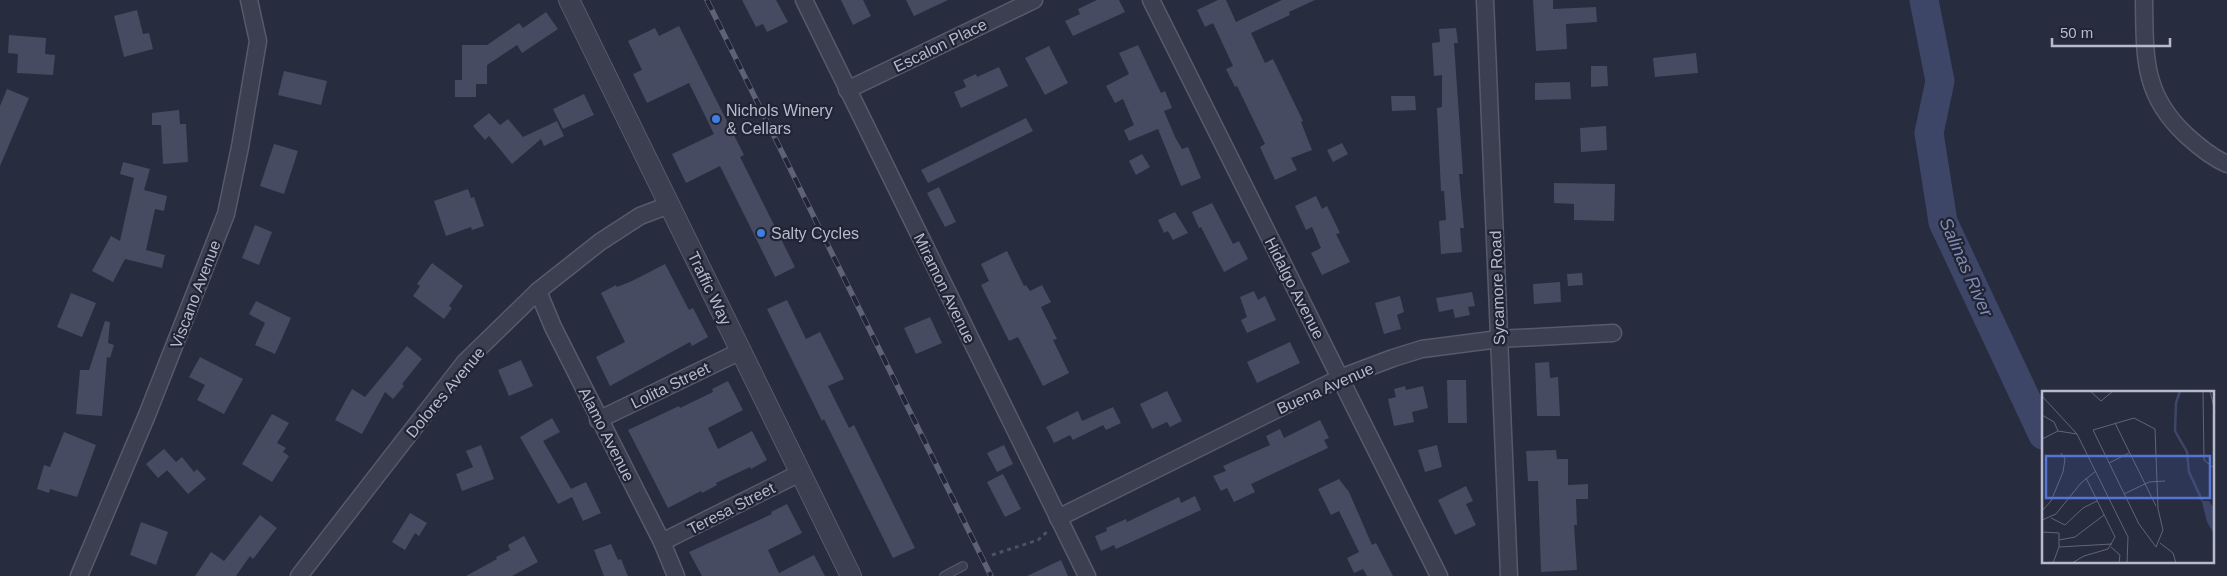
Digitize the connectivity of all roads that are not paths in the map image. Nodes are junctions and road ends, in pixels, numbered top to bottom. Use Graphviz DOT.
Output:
graph roads {
  1 [pos="249,0"];
  2 [pos="569,0"];
  3 [pos="804,0"];
  4 [pos="1034,0"];
  5 [pos="1151,0"];
  6 [pos="1485,0"];
  7 [pos="2144,0"];
  8 [pos="847,90"];
  9 [pos="2227,164"];
  10 [pos="669,205"];
  11 [pos="538,291"];
  12 [pos="1613,333"];
  13 [pos="1500,339"];
  14 [pos="741,351"];
  15 [pos="1340,378"];
  16 [pos="598,420"];
  17 [pos="800,473"];
  18 [pos="1060,521"];
  19 [pos="662,542"];
  20 [pos="964,566"];
  21 [pos="79,576"];
  22 [pos="299,576"];
  23 [pos="676,576"];
  24 [pos="851,576"];
  25 [pos="944,576"];
  26 [pos="1087,576"];
  27 [pos="1440,576"];
  28 [pos="1509,576"];
  1 -- 21 [label="street, Viscano Avenue"];
  2 -- 10 [label="street, Traffic Way"];
  3 -- 8 [label="street, Miramon Avenue"];
  4 -- 8 [label="street, Escalon Place"];
  5 -- 15 [label="street, Hidalgo Avenue"];
  6 -- 13 [label="street, Sycamore Road"];
  7 -- 9 [label="street"];
  8 -- 18 [label="street, Miramon Avenue"];
  10 -- 11 [label="street, Dolores Avenue"];
  10 -- 14 [label="street, Traffic Way"];
  11 -- 16 [label="street, Alamo Avenue"];
  11 -- 22 [label="street, Dolores Avenue"];
  12 -- 13 [label="street, Buena Avenue"];
  13 -- 15 [label="street, Buena Avenue"];
  13 -- 28 [label="street, Sycamore Road"];
  14 -- 16 [label="street, Lolita Street"];
  14 -- 17 [label="street, Traffic Way"];
  15 -- 18 [label="street, Buena Avenue"];
  15 -- 27 [label="street, Hidalgo Avenue"];
  16 -- 19 [label="street, Alamo Avenue"];
  17 -- 19 [label="street, Teresa Street"];
  17 -- 24 [label="street, Traffic Way"];
  18 -- 26 [label="street, Miramon Avenue"];
  19 -- 23 [label="street, Alamo Avenue"];
  20 -- 25 [label="lane"];
}
